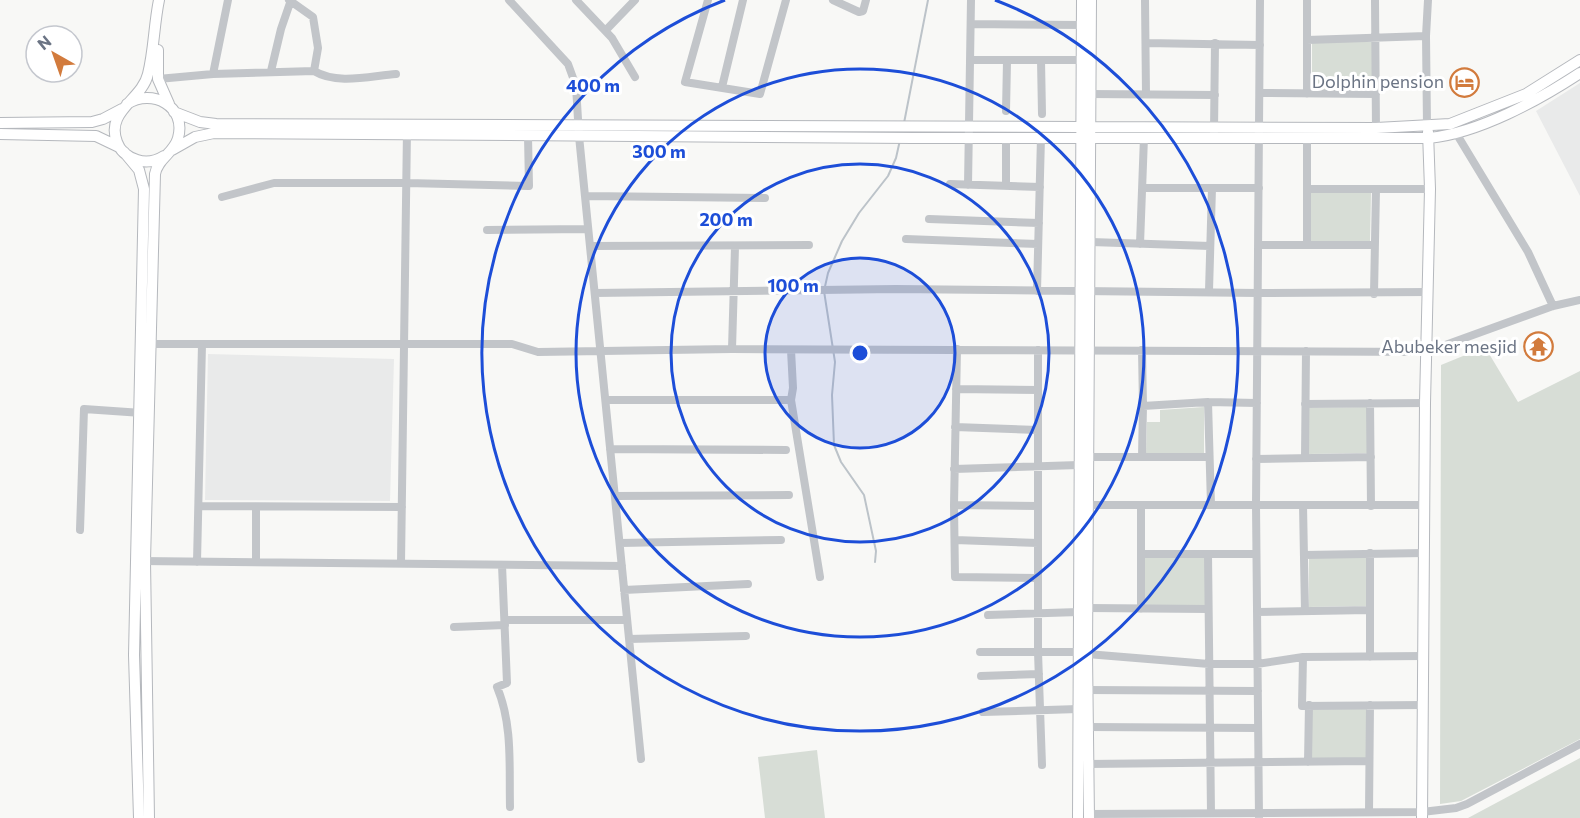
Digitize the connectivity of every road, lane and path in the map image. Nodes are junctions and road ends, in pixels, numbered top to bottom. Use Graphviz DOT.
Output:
graph roads {
  1 [pos="159,0"];
  2 [pos="166,0"];
  3 [pos="228,0"];
  4 [pos="290,0"];
  5 [pos="509,0"];
  6 [pos="635,0"];
  7 [pos="708,0"];
  8 [pos="743,0"];
  9 [pos="786,0"];
  10 [pos="833,0"];
  11 [pos="866,0"];
  12 [pos="971,0"];
  13 [pos="1082,0"];
  14 [pos="1091,0"];
  15 [pos="1145,0"];
  16 [pos="1260,0"];
  17 [pos="1307,0"];
  18 [pos="1375,0"];
  19 [pos="1428,0"];
  20 [pos="579,1"];
  21 [pos="971,24"];
  22 [pos="1082,25"];
  23 [pos="606,30"];
  24 [pos="1426,36"];
  25 [pos="1376,37"];
  26 [pos="1307,40"];
  27 [pos="1146,43"];
  28 [pos="1215,43"];
  29 [pos="1260,45"];
  30 [pos="971,60"];
  31 [pos="1041,60"];
  32 [pos="1082,60"];
  33 [pos="1580,60"];
  34 [pos="1007,61"];
  35 [pos="271,71"];
  36 [pos="314,71"];
  37 [pos="1580,73"];
  38 [pos="213,74"];
  39 [pos="396,74"];
  40 [pos="635,77"];
  41 [pos="158,79"];
  42 [pos="722,87"];
  43 [pos="1544,90"];
  44 [pos="1260,93"];
  45 [pos="1090,94"];
  46 [pos="1146,94"];
  47 [pos="1307,94"];
  48 [pos="1376,94"];
  49 [pos="1215,95"];
  50 [pos="124,106"];
  51 [pos="172,109"];
  52 [pos="1006,111"];
  53 [pos="1042,114"];
  54 [pos="0,123"];
  55 [pos="1427,126"];
  56 [pos="407,131"];
  57 [pos="579,131"];
  58 [pos="1086,132"];
  59 [pos="1214,132"];
  60 [pos="1260,132"];
  61 [pos="1376,132"];
  62 [pos="914,133"];
  63 [pos="970,133"];
  64 [pos="1456,133"];
  65 [pos="0,134"];
  66 [pos="528,136"];
  67 [pos="1006,137"];
  68 [pos="1041,137"];
  69 [pos="1144,137"];
  70 [pos="1307,137"];
  71 [pos="1429,138"];
  72 [pos="121,149"];
  73 [pos="169,152"];
  74 [pos="407,183"];
  75 [pos="950,184"];
  76 [pos="968,185"];
  77 [pos="1006,186"];
  78 [pos="1040,187"];
  79 [pos="1143,188"];
  80 [pos="1212,188"];
  81 [pos="1259,188"];
  82 [pos="1307,189"];
  83 [pos="1376,189"];
  84 [pos="1430,189"];
  85 [pos="585,196"];
  86 [pos="222,197"];
  87 [pos="765,198"];
  88 [pos="929,219"];
  89 [pos="1039,222"];
  90 [pos="588,229"];
  91 [pos="487,230"];
  92 [pos="906,239"];
  93 [pos="1091,242"];
  94 [pos="1038,244"];
  95 [pos="1140,244"];
  96 [pos="809,245"];
  97 [pos="1259,245"];
  98 [pos="1307,245"];
  99 [pos="1375,245"];
  100 [pos="590,246"];
  101 [pos="1210,246"];
  102 [pos="735,247"];
  103 [pos="734,291"];
  104 [pos="1037,291"];
  105 [pos="1085,291"];
  106 [pos="1209,291"];
  107 [pos="1427,292"];
  108 [pos="595,293"];
  109 [pos="1258,293"];
  110 [pos="1374,294"];
  111 [pos="1580,300"];
  112 [pos="1553,306"];
  113 [pos="150,344"];
  114 [pos="202,344"];
  115 [pos="404,344"];
  116 [pos="732,349"];
  117 [pos="957,349"];
  118 [pos="790,350"];
  119 [pos="1038,350"];
  120 [pos="1084,350"];
  121 [pos="1142,350"];
  122 [pos="601,351"];
  123 [pos="1258,351"];
  124 [pos="1306,351"];
  125 [pos="1426,352"];
  126 [pos="956,389"];
  127 [pos="1038,390"];
  128 [pos="606,400"];
  129 [pos="791,400"];
  130 [pos="1208,402"];
  131 [pos="1425,402"];
  132 [pos="1257,403"];
  133 [pos="1370,403"];
  134 [pos="1305,404"];
  135 [pos="1143,406"];
  136 [pos="144,413"];
  137 [pos="955,427"];
  138 [pos="1038,430"];
  139 [pos="610,449"];
  140 [pos="786,450"];
  141 [pos="1089,457"];
  142 [pos="1209,457"];
  143 [pos="1371,457"];
  144 [pos="1142,458"];
  145 [pos="1305,458"];
  146 [pos="1256,459"];
  147 [pos="1079,465"];
  148 [pos="1038,466"];
  149 [pos="954,469"];
  150 [pos="789,495"];
  151 [pos="615,496"];
  152 [pos="954,505"];
  153 [pos="1089,505"];
  154 [pos="1141,505"];
  155 [pos="1210,505"];
  156 [pos="1256,505"];
  157 [pos="1303,505"];
  158 [pos="1424,505"];
  159 [pos="198,506"];
  160 [pos="1038,506"];
  161 [pos="1371,506"];
  162 [pos="256,507"];
  163 [pos="402,507"];
  164 [pos="81,530"];
  165 [pos="781,540"];
  166 [pos="955,540"];
  167 [pos="620,543"];
  168 [pos="1038,543"];
  169 [pos="1370,553"];
  170 [pos="1424,553"];
  171 [pos="1141,554"];
  172 [pos="1208,554"];
  173 [pos="1256,554"];
  174 [pos="1304,555"];
  175 [pos="141,561"];
  176 [pos="197,562"];
  177 [pos="256,562"];
  178 [pos="401,563"];
  179 [pos="502,565"];
  180 [pos="622,566"];
  181 [pos="820,577"];
  182 [pos="1038,578"];
  183 [pos="748,584"];
  184 [pos="624,590"];
  185 [pos="1142,609"];
  186 [pos="1208,609"];
  187 [pos="1084,610"];
  188 [pos="1370,610"];
  189 [pos="1305,611"];
  190 [pos="1257,612"];
  191 [pos="1038,614"];
  192 [pos="988,615"];
  193 [pos="627,620"];
  194 [pos="505,623"];
  195 [pos="454,627"];
  196 [pos="746,636"];
  197 [pos="629,639"];
  198 [pos="980,652"];
  199 [pos="1038,652"];
  200 [pos="1083,653"];
  201 [pos="1423,656"];
  202 [pos="1303,657"];
  203 [pos="1370,657"];
  204 [pos="1209,663"];
  205 [pos="1257,664"];
  206 [pos="1039,674"];
  207 [pos="981,676"];
  208 [pos="1088,690"];
  209 [pos="1211,691"];
  210 [pos="1258,691"];
  211 [pos="1309,705"];
  212 [pos="1370,705"];
  213 [pos="1423,705"];
  214 [pos="1040,709"];
  215 [pos="1078,709"];
  216 [pos="983,712"];
  217 [pos="1088,727"];
  218 [pos="1211,728"];
  219 [pos="1258,728"];
  220 [pos="1580,744"];
  221 [pos="641,759"];
  222 [pos="1369,761"];
  223 [pos="1258,762"];
  224 [pos="1308,762"];
  225 [pos="1211,763"];
  226 [pos="1088,764"];
  227 [pos="1042,765"];
  228 [pos="510,807"];
  229 [pos="1369,812"];
  230 [pos="1211,813"];
  231 [pos="1259,815"];
  232 [pos="1422,815"];
  233 [pos="1089,816"];
  234 [pos="139,818"];
  235 [pos="150,818"];
  236 [pos="1078,818"];
  1 -- 50 [label="street"];
  2 -- 41 [label="street"];
  3 -- 38 [label="street"];
  4 -- 35 [label="street"];
  4 -- 36 [label="street"];
  5 -- 57 [label="street"];
  6 -- 23 [label="street"];
  7 -- 42 [label="street"];
  8 -- 42 [label="street"];
  9 -- 42 [label="street"];
  10 -- 11 [label="street"];
  12 -- 21 [label="street"];
  13 -- 22 [label="street"];
  14 -- 45 [label="street"];
  15 -- 27 [label="street"];
  16 -- 29 [label="street"];
  17 -- 26 [label="street"];
  18 -- 25 [label="street"];
  19 -- 24 [label="street"];
  20 -- 23 [label="street"];
  21 -- 22 [label="street"];
  21 -- 30 [label="street"];
  22 -- 32 [label="street"];
  23 -- 40 [label="street"];
  24 -- 25 [label="street"];
  24 -- 55 [label="street"];
  25 -- 26 [label="street"];
  25 -- 48 [label="street"];
  26 -- 47 [label="street"];
  27 -- 28 [label="street"];
  27 -- 46 [label="street"];
  28 -- 29 [label="street"];
  28 -- 49 [label="street"];
  29 -- 44 [label="street"];
  30 -- 34 [label="street"];
  30 -- 63 [label="street"];
  31 -- 32 [label="street"];
  31 -- 34 [label="street"];
  31 -- 53 [label="street"];
  32 -- 58 [label="street"];
  33 -- 43 [label="street"];
  34 -- 52 [label="street"];
  35 -- 36 [label="street"];
  35 -- 38 [label="street"];
  36 -- 39 [label="street"];
  37 -- 43 [label="street"];
  38 -- 41 [label="street"];
  41 -- 51 [label="street"];
  43 -- 55 [label="street"];
  43 -- 64 [label="street"];
  44 -- 47 [label="street"];
  44 -- 60 [label="street"];
  45 -- 46 [label="street"];
  45 -- 58 [label="street"];
  46 -- 49 [label="street"];
  47 -- 48 [label="street"];
  48 -- 61 [label="street"];
  49 -- 59 [label="street"];
  50 -- 51 [label="street"];
  50 -- 54 [label="street"];
  50 -- 72 [label="street"];
  51 -- 56 [label="street"];
  51 -- 73 [label="street"];
  55 -- 61 [label="street"];
  55 -- 71 [label="street"];
  56 -- 57 [label="street"];
  56 -- 66 [label="street"];
  56 -- 73 [label="street"];
  56 -- 74 [label="street"];
  57 -- 62 [label="street"];
  57 -- 62 [label="street"];
  57 -- 66 [label="street"];
  57 -- 85 [label="street"];
  58 -- 59 [label="street"];
  58 -- 63 [label="street"];
  58 -- 68 [label="street"];
  58 -- 69 [label="street"];
  58 -- 93 [label="street"];
  58 -- 105 [label="street"];
  59 -- 60 [label="street"];
  59 -- 69 [label="street"];
  60 -- 61 [label="street"];
  60 -- 70 [label="street"];
  60 -- 81 [label="street"];
  61 -- 70 [label="street"];
  61 -- 71 [label="street"];
  62 -- 63 [label="street"];
  63 -- 67 [label="street"];
  63 -- 76 [label="street"];
  64 -- 71 [label="street"];
  64 -- 112 [label="street"];
  65 -- 72 [label="street"];
  66 -- 74 [label="street"];
  67 -- 68 [label="street"];
  67 -- 77 [label="street"];
  68 -- 78 [label="street"];
  69 -- 79 [label="street"];
  70 -- 82 [label="street"];
  71 -- 84 [label="street"];
  72 -- 73 [label="street"];
  72 -- 136 [label="street"];
  73 -- 113 [label="street"];
  74 -- 86 [label="street"];
  74 -- 115 [label="street"];
  75 -- 76 [label="street"];
  76 -- 77 [label="street"];
  77 -- 78 [label="street"];
  78 -- 89 [label="street"];
  79 -- 80 [label="street"];
  79 -- 95 [label="street"];
  80 -- 81 [label="street"];
  80 -- 101 [label="street"];
  81 -- 97 [label="street"];
  82 -- 83 [label="street"];
  82 -- 98 [label="street"];
  83 -- 84 [label="street"];
  83 -- 99 [label="street"];
  84 -- 107 [label="street"];
  85 -- 87 [label="street"];
  85 -- 90 [label="street"];
  88 -- 89 [label="street"];
  89 -- 94 [label="street"];
  90 -- 91 [label="street"];
  90 -- 100 [label="street"];
  92 -- 94 [label="street"];
  93 -- 95 [label="street"];
  93 -- 105 [label="street"];
  94 -- 104 [label="street"];
  95 -- 101 [label="street"];
  96 -- 102 [label="street"];
  97 -- 98 [label="street"];
  97 -- 109 [label="street"];
  98 -- 99 [label="street"];
  99 -- 110 [label="street"];
  100 -- 102 [label="street"];
  100 -- 108 [label="street"];
  101 -- 106 [label="street"];
  102 -- 103 [label="street"];
  103 -- 104 [label="street"];
  103 -- 108 [label="street"];
  103 -- 116 [label="street"];
  104 -- 105 [label="street"];
  105 -- 106 [label="street"];
  105 -- 120 [label="street"];
  106 -- 109 [label="street"];
  107 -- 110 [label="street"];
  107 -- 125 [label="street"];
  108 -- 122 [label="street"];
  109 -- 110 [label="street"];
  109 -- 123 [label="street"];
  111 -- 112 [label="street"];
  112 -- 125 [label="street"];
  113 -- 114 [label="street"];
  113 -- 136 [label="street"];
  114 -- 115 [label="street"];
  114 -- 159 [label="street"];
  115 -- 122 [label="street"];
  115 -- 163 [label="street"];
  116 -- 118 [label="street"];
  116 -- 122 [label="street"];
  117 -- 118 [label="street"];
  117 -- 119 [label="street"];
  117 -- 126 [label="street"];
  118 -- 129 [label="street"];
  119 -- 120 [label="street"];
  119 -- 127 [label="street"];
  120 -- 121 [label="street"];
  120 -- 141 [label="street"];
  120 -- 147 [label="street"];
  121 -- 123 [label="street"];
  121 -- 135 [label="street"];
  122 -- 128 [label="street"];
  123 -- 124 [label="street"];
  123 -- 132 [label="street"];
  124 -- 125 [label="street"];
  124 -- 134 [label="street"];
  125 -- 131 [label="street"];
  126 -- 127 [label="street"];
  126 -- 137 [label="street"];
  127 -- 138 [label="street"];
  128 -- 129 [label="street"];
  128 -- 139 [label="street"];
  129 -- 181 [label="street"];
  130 -- 132 [label="street"];
  130 -- 135 [label="street"];
  130 -- 142 [label="street"];
  131 -- 133 [label="street"];
  131 -- 158 [label="street"];
  132 -- 146 [label="street"];
  133 -- 134 [label="street"];
  133 -- 143 [label="street"];
  134 -- 145 [label="street"];
  135 -- 144 [label="street"];
  136 -- 164 [label="street"];
  136 -- 175 [label="street"];
  137 -- 138 [label="street"];
  137 -- 149 [label="street"];
  138 -- 148 [label="street"];
  139 -- 140 [label="street"];
  139 -- 151 [label="street"];
  141 -- 144 [label="street"];
  141 -- 153 [label="street"];
  142 -- 144 [label="street"];
  142 -- 155 [label="street"];
  143 -- 145 [label="street"];
  143 -- 161 [label="street"];
  145 -- 146 [label="street"];
  146 -- 156 [label="street"];
  147 -- 148 [label="street"];
  147 -- 187 [label="street"];
  148 -- 149 [label="street"];
  148 -- 160 [label="street"];
  149 -- 152 [label="street"];
  150 -- 151 [label="street"];
  151 -- 167 [label="street"];
  152 -- 160 [label="street"];
  152 -- 166 [label="street"];
  153 -- 154 [label="street"];
  153 -- 187 [label="street"];
  154 -- 155 [label="street"];
  154 -- 171 [label="street"];
  155 -- 156 [label="street"];
  156 -- 157 [label="street"];
  156 -- 173 [label="street"];
  157 -- 161 [label="street"];
  157 -- 174 [label="street"];
  158 -- 161 [label="street"];
  158 -- 170 [label="street"];
  159 -- 162 [label="street"];
  159 -- 176 [label="street"];
  160 -- 168 [label="street"];
  162 -- 163 [label="street"];
  162 -- 177 [label="street"];
  163 -- 178 [label="street"];
  165 -- 167 [label="street"];
  166 -- 168 [label="street"];
  166 -- 182 [label="street"];
  167 -- 180 [label="street"];
  168 -- 182 [label="street"];
  169 -- 170 [label="street"];
  169 -- 174 [label="street"];
  169 -- 188 [label="street"];
  170 -- 201 [label="street"];
  171 -- 172 [label="street"];
  171 -- 185 [label="street"];
  172 -- 173 [label="street"];
  172 -- 186 [label="street"];
  173 -- 190 [label="street"];
  174 -- 189 [label="street"];
  175 -- 176 [label="street"];
  175 -- 234 [label="street"];
  175 -- 235 [label="street"];
  176 -- 177 [label="street"];
  177 -- 178 [label="street"];
  178 -- 179 [label="street"];
  179 -- 180 [label="street"];
  179 -- 194 [label="street"];
  180 -- 184 [label="street"];
  182 -- 191 [label="street"];
  183 -- 184 [label="street"];
  184 -- 193 [label="street"];
  185 -- 186 [label="street"];
  185 -- 187 [label="street"];
  186 -- 204 [label="street"];
  187 -- 191 [label="street"];
  187 -- 200 [label="street"];
  188 -- 189 [label="street"];
  188 -- 203 [label="street"];
  189 -- 190 [label="street"];
  190 -- 205 [label="street"];
  191 -- 192 [label="street"];
  191 -- 199 [label="street"];
  193 -- 194 [label="street"];
  193 -- 197 [label="street"];
  194 -- 195 [label="street"];
  194 -- 228 [label="street"];
  196 -- 197 [label="street"];
  197 -- 221 [label="street"];
  198 -- 199 [label="street"];
  199 -- 200 [label="street"];
  199 -- 206 [label="street"];
  200 -- 204 [label="street"];
  200 -- 208 [label="street"];
  200 -- 215 [label="street"];
  201 -- 203 [label="street"];
  201 -- 213 [label="street"];
  202 -- 203 [label="street"];
  202 -- 205 [label="street"];
  202 -- 211 [label="street"];
  204 -- 205 [label="street"];
  204 -- 209 [label="street"];
  205 -- 210 [label="street"];
  206 -- 207 [label="street"];
  206 -- 214 [label="street"];
  208 -- 209 [label="street"];
  208 -- 217 [label="street"];
  209 -- 210 [label="street"];
  209 -- 218 [label="street"];
  210 -- 219 [label="street"];
  211 -- 212 [label="street"];
  211 -- 224 [label="street"];
  212 -- 213 [label="street"];
  212 -- 222 [label="street"];
  213 -- 232 [label="street"];
  214 -- 215 [label="street"];
  214 -- 216 [label="street"];
  214 -- 227 [label="street"];
  215 -- 236 [label="street"];
  217 -- 218 [label="street"];
  217 -- 226 [label="street"];
  218 -- 219 [label="street"];
  218 -- 225 [label="street"];
  219 -- 223 [label="street"];
  220 -- 232 [label="street"];
  222 -- 224 [label="street"];
  222 -- 229 [label="street"];
  223 -- 224 [label="street"];
  223 -- 225 [label="street"];
  223 -- 231 [label="street"];
  225 -- 226 [label="street"];
  225 -- 230 [label="street"];
  226 -- 233 [label="street"];
  229 -- 231 [label="street"];
  229 -- 232 [label="street"];
  230 -- 231 [label="street"];
  230 -- 233 [label="street"];
}
